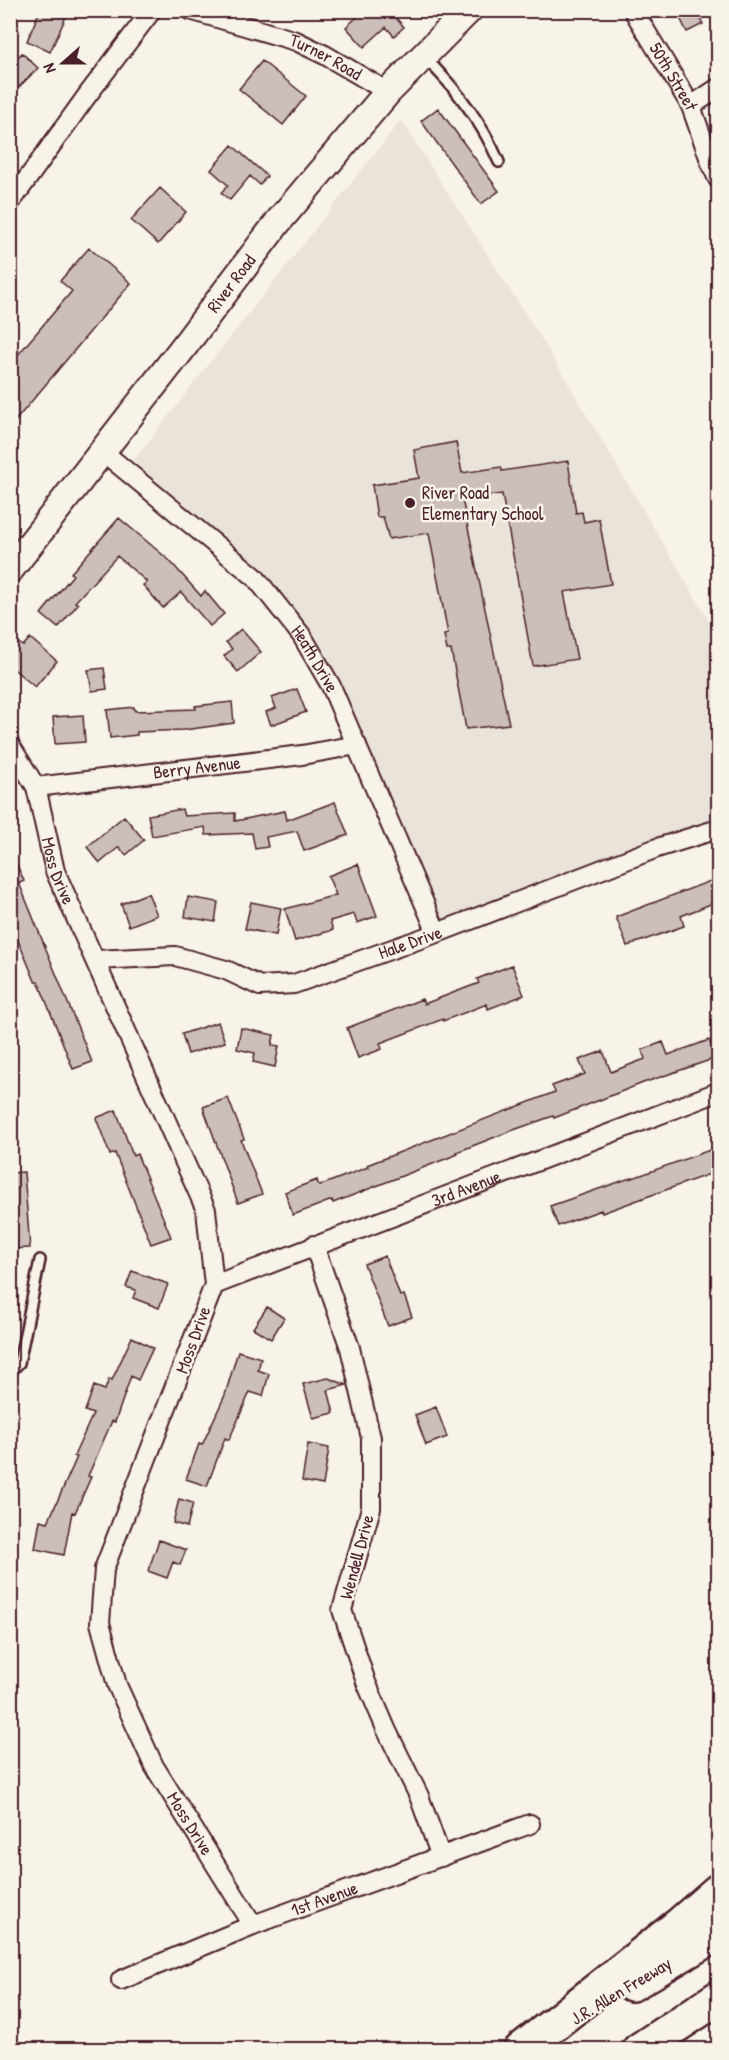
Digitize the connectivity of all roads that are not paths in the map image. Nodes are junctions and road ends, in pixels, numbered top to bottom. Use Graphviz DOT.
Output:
graph roads {
  1 [pos="152,10"];
  2 [pos="190,10"];
  3 [pos="469,10"];
  4 [pos="633,10"];
  5 [pos="423,56"];
  6 [pos="718,88"];
  7 [pos="388,92"];
  8 [pos="691,106"];
  9 [pos="499,162"];
  10 [pos="718,179"];
  11 [pos="10,203"];
  12 [pos="102,451"];
  13 [pos="10,570"];
  14 [pos="10,745"];
  15 [pos="357,746"];
  16 [pos="36,787"];
  17 [pos="718,829"];
  18 [pos="437,933"];
  19 [pos="96,960"];
  20 [pos="718,1092"];
  21 [pos="314,1245"];
  22 [pos="40,1260"];
  23 [pos="214,1285"];
  24 [pos="10,1372"];
  25 [pos="530,1824"];
  26 [pos="441,1857"];
  27 [pos="718,1891"];
  28 [pos="253,1925"];
  29 [pos="718,1933"];
  30 [pos="121,1980"];
  31 [pos="718,1998"];
  32 [pos="522,2049"];
  33 [pos="639,2049"];
  1 -- 11 [label="street"];
  2 -- 7 [label="street, Turner Road"];
  3 -- 5 [label="main road, River Road"];
  4 -- 8 [label="street, 50th Street"];
  5 -- 7 [label="main road, River Road"];
  5 -- 9 [label="lane"];
  6 -- 8 [label="street"];
  7 -- 12 [label="main road, River Road"];
  8 -- 10 [label="street, 50th Street"];
  12 -- 13 [label="main road, River Road"];
  12 -- 15 [label="street, Heath Drive"];
  14 -- 16 [label="street, Moss Drive"];
  15 -- 16 [label="street, Berry Avenue"];
  15 -- 18 [label="street, Heath Drive"];
  16 -- 19 [label="street, Moss Drive"];
  17 -- 18 [label="street, Hale Drive"];
  18 -- 19 [label="street, Hale Drive"];
  19 -- 23 [label="street, Moss Drive"];
  20 -- 21 [label="street, 3rd Avenue"];
  21 -- 23 [label="street, 3rd Avenue"];
  21 -- 26 [label="street, Wendell Drive"];
  22 -- 24 [label="lane"];
  23 -- 28 [label="street, Moss Drive"];
  25 -- 26 [label="street, 1st Avenue"];
  26 -- 28 [label="street, 1st Avenue"];
  27 -- 32 [label="highway"];
  28 -- 30 [label="street, 1st Avenue"];
  29 -- 32 [label="highway, J.R. Allen Freeway"];
  31 -- 33 [label="highway"];
}
